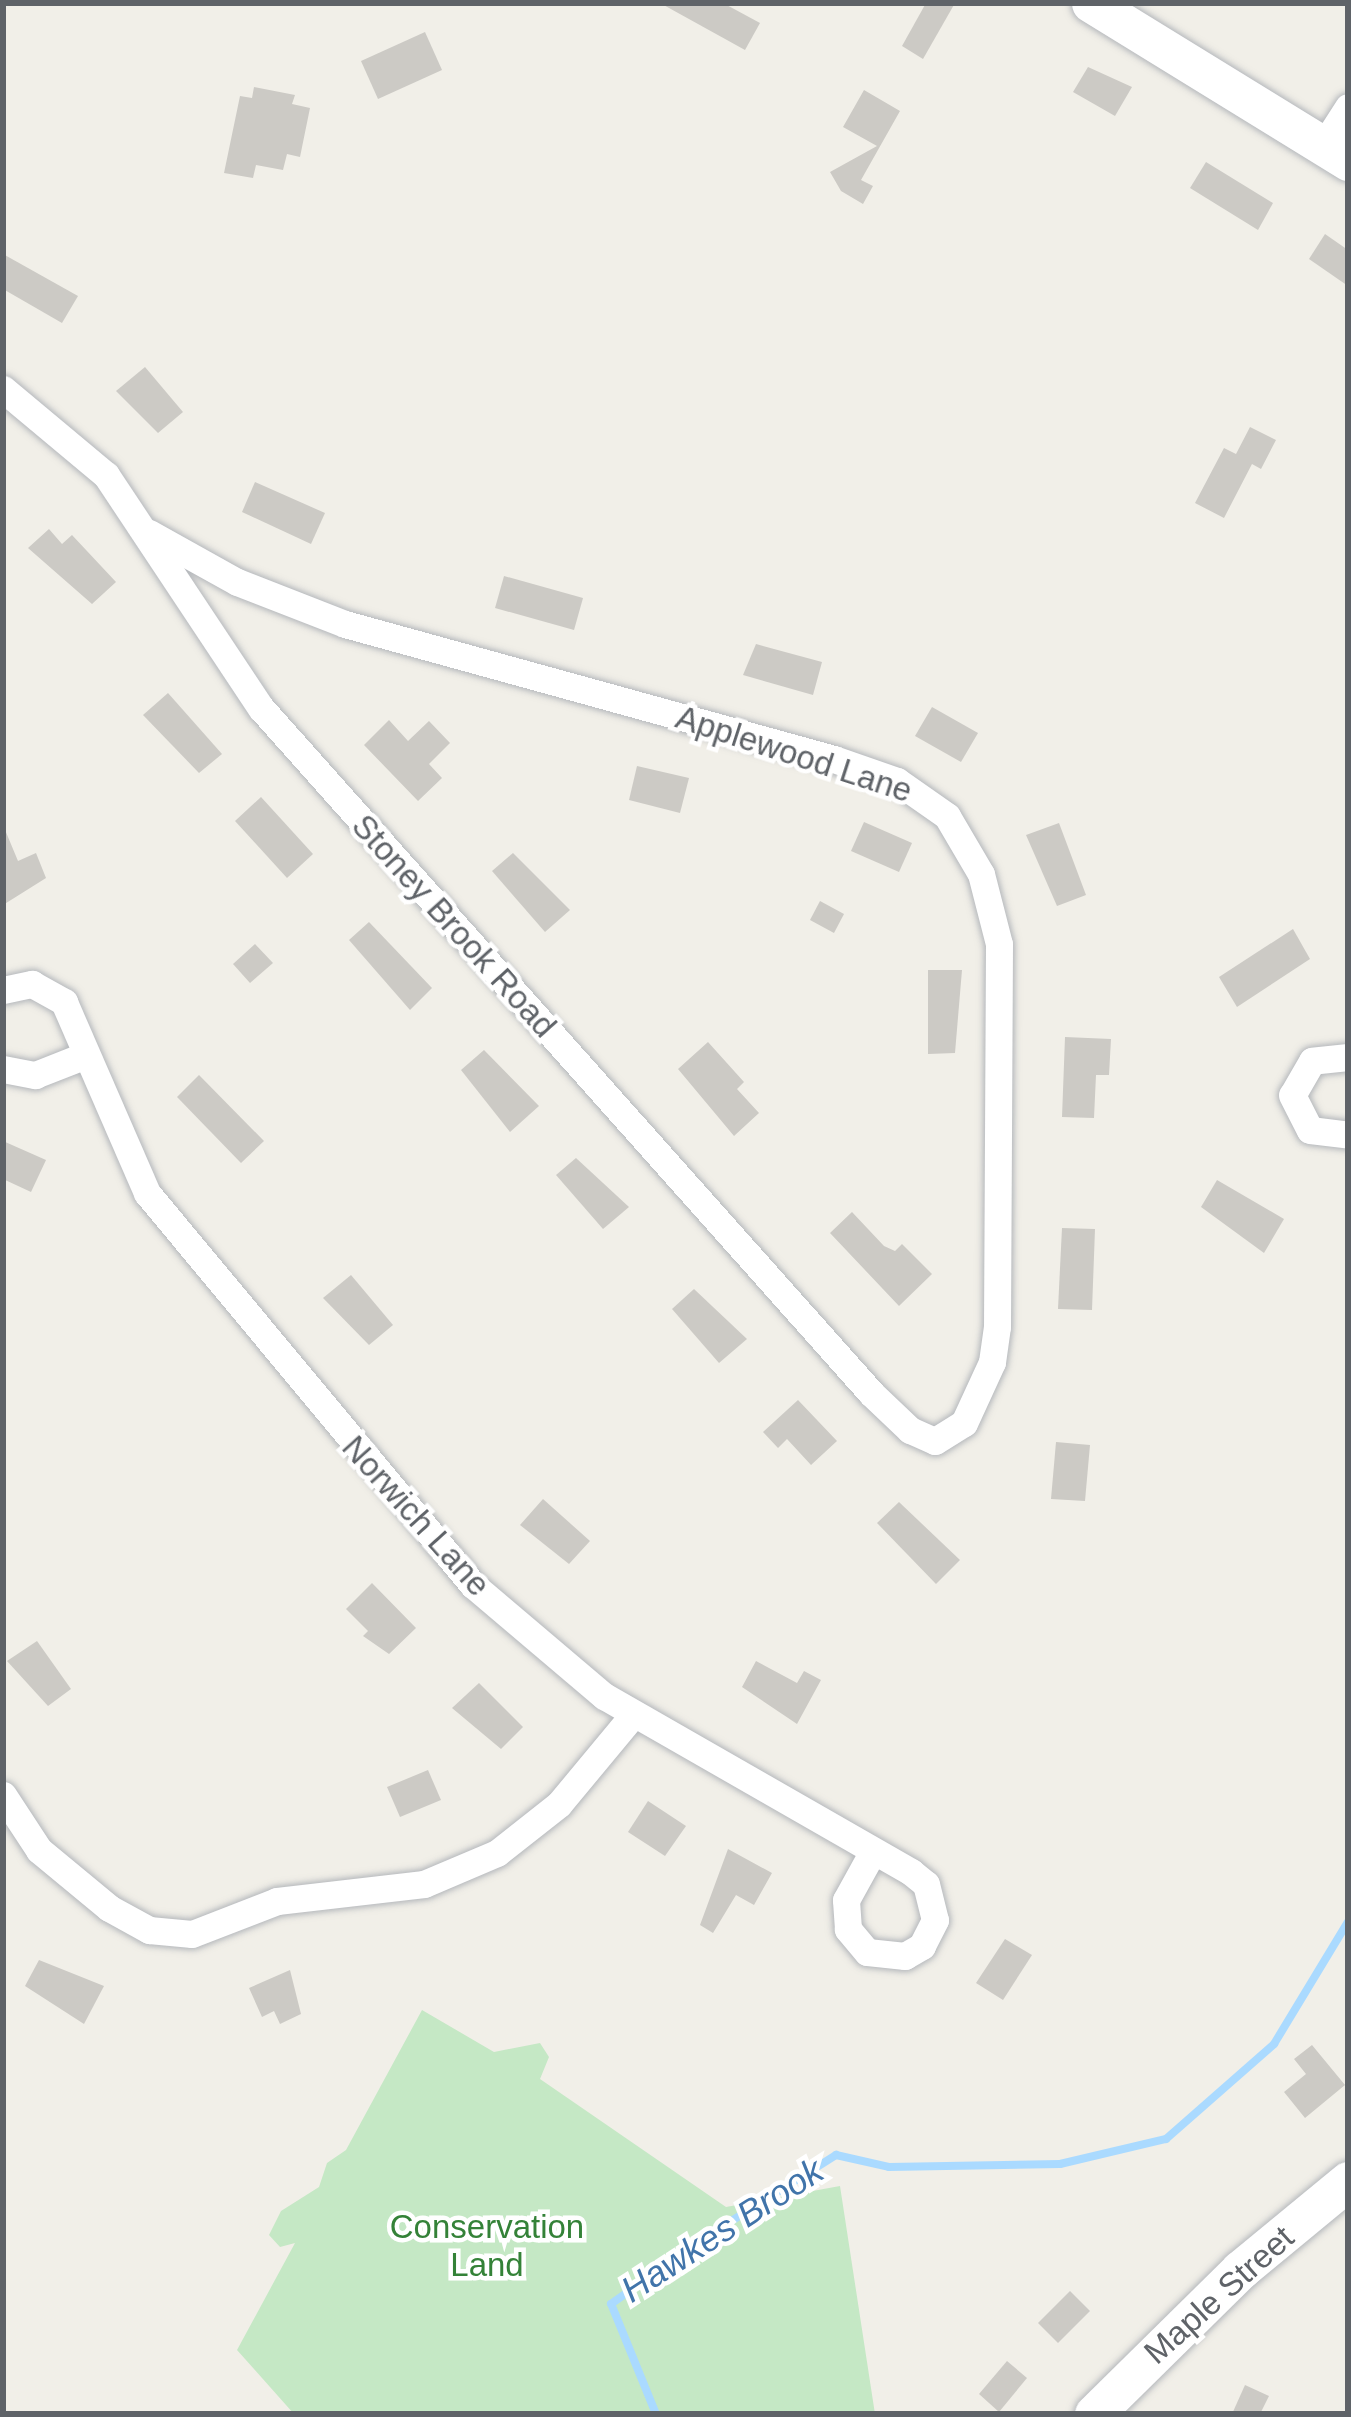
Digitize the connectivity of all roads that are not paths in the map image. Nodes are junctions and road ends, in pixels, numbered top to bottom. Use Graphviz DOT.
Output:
graph roads {
  1 [pos="1091,3"];
  2 [pos="1348,107"];
  3 [pos="1336,153"];
  4 [pos="3,389"];
  5 [pos="149,533"];
  6 [pos="3,990"];
  7 [pos="86,1055"];
  8 [pos="1348,1058"];
  9 [pos="3,1069"];
  10 [pos="1348,1135"];
  11 [pos="935,1441"];
  12 [pos="632,1715"];
  13 [pos="3,1795"];
  14 [pos="873,1850"];
  15 [pos="1348,2181"];
  16 [pos="1094,2414"];
  1 -- 3 [label="street"];
  2 -- 3 [label="street"];
  4 -- 5 [label="street, Stoney Brook Road"];
  5 -- 11 [label="street, Stoney Brook Road"];
  5 -- 11 [label="street, Applewood Lane"];
  6 -- 7 [label="street, Norwich Lane"];
  7 -- 9 [label="street"];
  7 -- 12 [label="street, Norwich Lane"];
  8 -- 10 [label="street"];
  12 -- 13 [label="street"];
  12 -- 14 [label="street, Norwich Lane"];
  15 -- 16 [label="street, Maple Street"];
}
